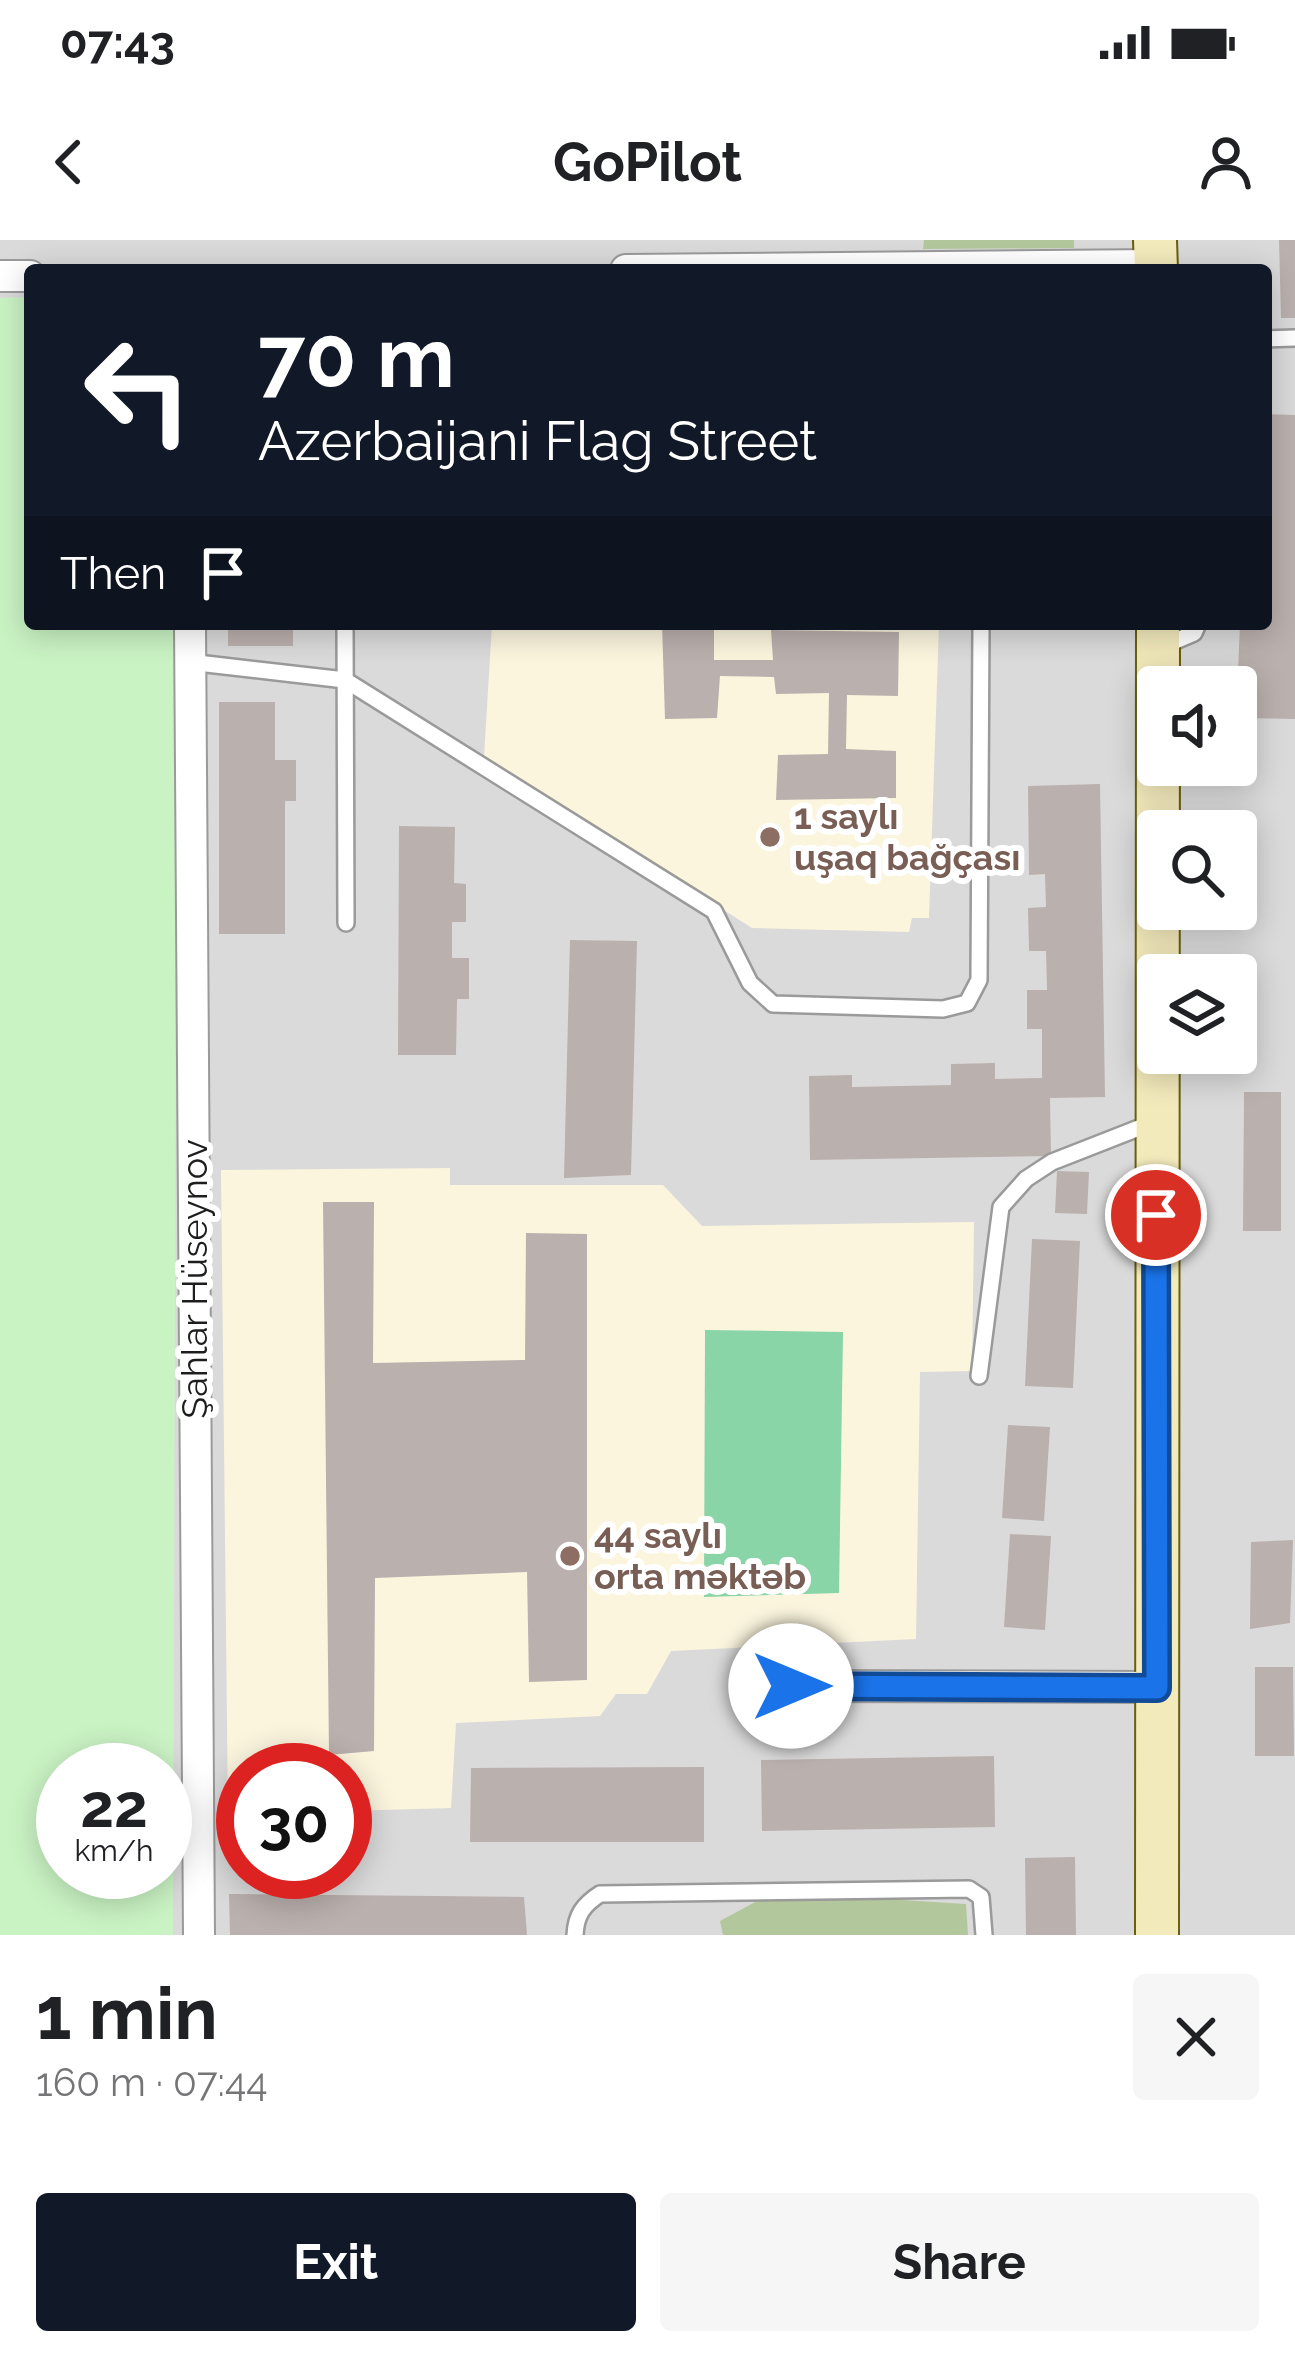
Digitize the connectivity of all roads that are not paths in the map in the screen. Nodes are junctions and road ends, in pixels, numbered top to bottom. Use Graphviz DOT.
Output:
graph roads {
  1 [pos="1156,258"];
  2 [pos="1052,264"];
  3 [pos="190,630"];
  4 [pos="345,630"];
  5 [pos="981,630"];
  6 [pos="1195,630"];
  7 [pos="1158,636"];
  8 [pos="189,662"];
  9 [pos="345,680"];
  10 [pos="346,923"];
  11 [pos="1156,1120"];
  12 [pos="979,1376"];
  13 [pos="791,1686"];
  14 [pos="1157,1688"];
  15 [pos="200,1935"];
  16 [pos="575,1935"];
  17 [pos="984,1935"];
  18 [pos="1157,1935"];
  1 -- 2 [label="street"];
  3 -- 8 [label="street, Şahlar Hüseynov"];
  4 -- 9 [label="lane"];
  5 -- 9 [label="lane"];
  6 -- 7 [label="lane"];
  7 -- 11 [label="street"];
  8 -- 9 [label="lane"];
  8 -- 15 [label="street, Şahlar Hüseynov"];
  9 -- 10 [label="lane"];
  11 -- 12 [label="lane"];
  11 -- 14 [label="street"];
  13 -- 14 [label="street"];
  14 -- 18 [label="street"];
  16 -- 17 [label="lane"];
}
